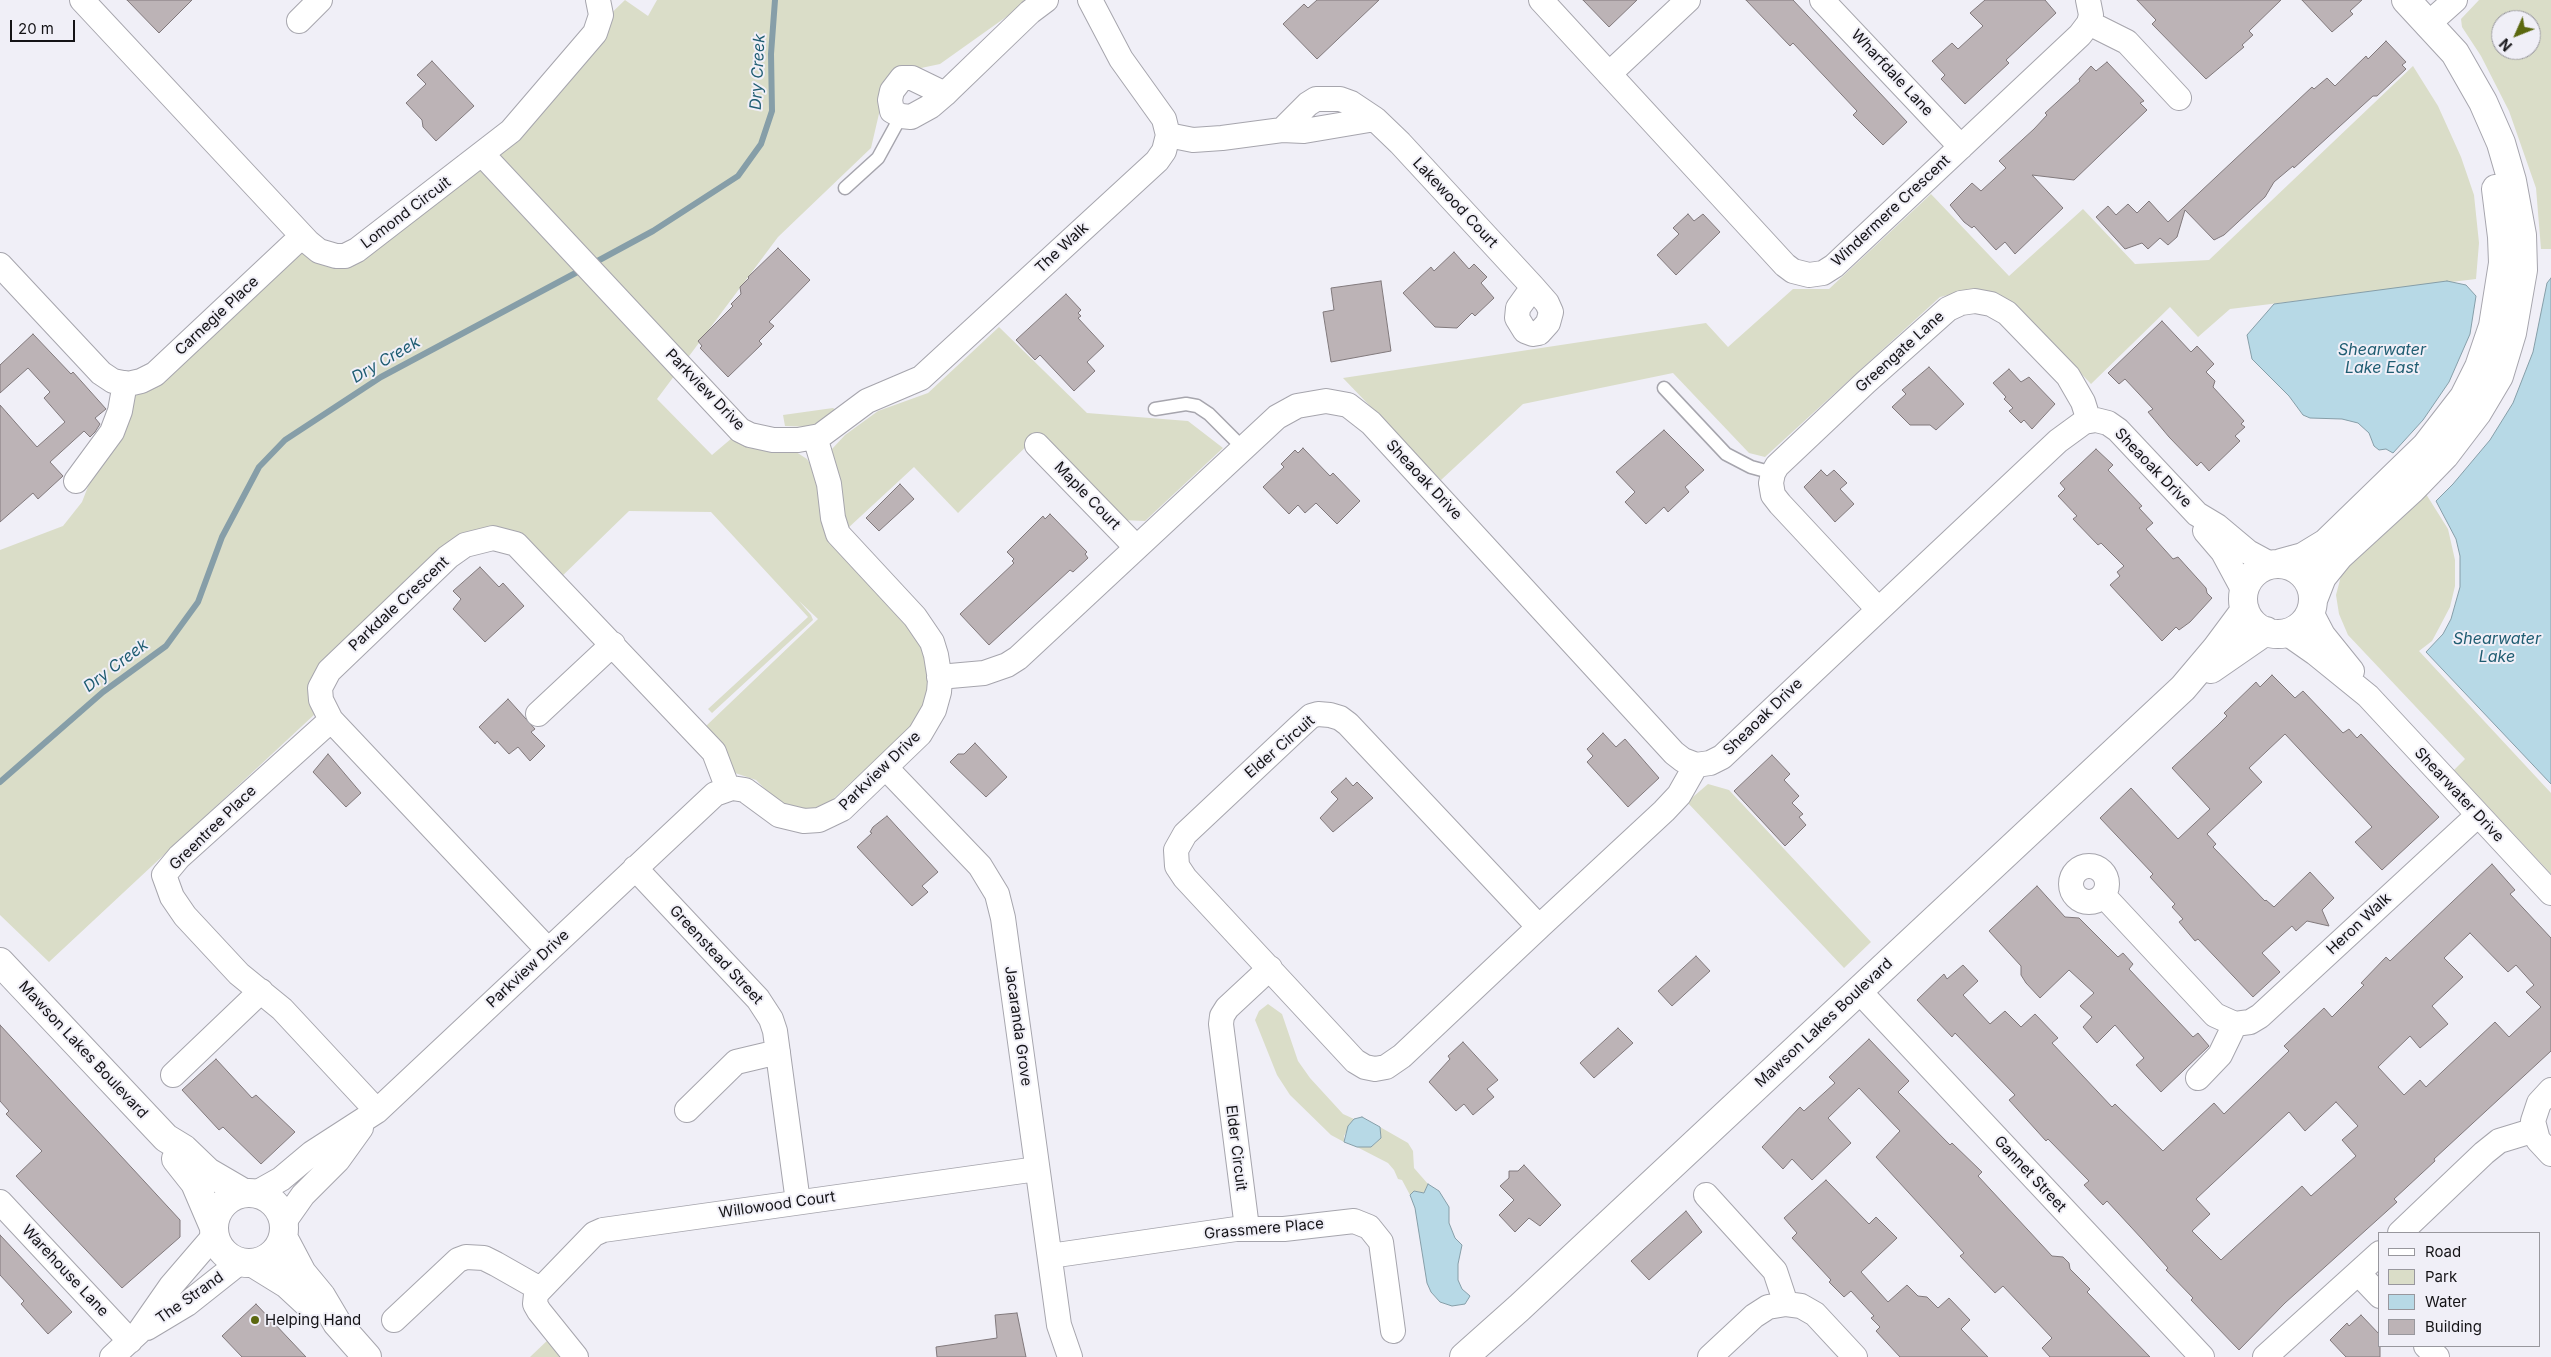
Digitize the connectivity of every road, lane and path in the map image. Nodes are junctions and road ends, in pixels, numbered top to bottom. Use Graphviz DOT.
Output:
graph roads {
  1 [pos="320,0"];
  2 [pos="598,0"];
  3 [pos="1046,0"];
  4 [pos="1090,0"];
  5 [pos="1540,0"];
  6 [pos="1688,0"];
  7 [pos="1822,0"];
  8 [pos="2088,0"];
  9 [pos="2406,0"];
  10 [pos="2455,0"];
  11 [pos="85,1"];
  12 [pos="298,21"];
  13 [pos="2089,23"];
  14 [pos="2428,25"];
  15 [pos="1609,74"];
  16 [pos="944,94"];
  17 [pos="2180,98"];
  18 [pos="900,116"];
  19 [pos="1168,135"];
  20 [pos="1961,147"];
  21 [pos="482,155"];
  22 [pos="845,188"];
  23 [pos="302,236"];
  24 [pos="0,265"];
  25 [pos="1533,288"];
  26 [pos="125,384"];
  27 [pos="1664,388"];
  28 [pos="1156,409"];
  29 [pos="2089,421"];
  30 [pos="815,438"];
  31 [pos="1037,445"];
  32 [pos="1243,448"];
  33 [pos="1773,473"];
  34 [pos="76,481"];
  35 [pos="2197,514"];
  36 [pos="1136,547"];
  37 [pos="2276,564"];
  38 [pos="2245,601"];
  39 [pos="2312,606"];
  40 [pos="1878,609"];
  41 [pos="2276,632"];
  42 [pos="613,644"];
  43 [pos="939,676"];
  44 [pos="2183,688"];
  45 [pos="2368,696"];
  46 [pos="538,714"];
  47 [pos="332,720"];
  48 [pos="1696,765"];
  49 [pos="886,768"];
  50 [pos="728,789"];
  51 [pos="2478,814"];
  52 [pos="635,868"];
  53 [pos="2551,893"];
  54 [pos="2103,895"];
  55 [pos="1539,928"];
  56 [pos="548,950"];
  57 [pos="0,962"];
  58 [pos="1270,968"];
  59 [pos="261,990"];
  60 [pos="1859,991"];
  61 [pos="2235,1024"];
  62 [pos="778,1052"];
  63 [pos="173,1075"];
  64 [pos="2198,1078"];
  65 [pos="2551,1090"];
  66 [pos="686,1110"];
  67 [pos="373,1114"];
  68 [pos="2534,1130"];
  69 [pos="166,1138"];
  70 [pos="2551,1154"];
  71 [pos="1038,1169"];
  72 [pos="250,1193"];
  73 [pos="1706,1195"];
  74 [pos="0,1202"];
  75 [pos="798,1202"];
  76 [pos="1247,1228"];
  77 [pos="214,1230"];
  78 [pos="284,1230"];
  79 [pos="2401,1232"];
  80 [pos="2378,1255"];
  81 [pos="1050,1256"];
  82 [pos="246,1262"];
  83 [pos="2358,1272"];
  84 [pos="540,1289"];
  85 [pos="2378,1294"];
  86 [pos="1786,1304"];
  87 [pos="394,1320"];
  88 [pos="337,1323"];
  89 [pos="1059,1325"];
  90 [pos="1393,1332"];
  91 [pos="134,1336"];
  92 [pos="2427,1347"];
  93 [pos="112,1357"];
  94 [pos="367,1357"];
  95 [pos="576,1357"];
  96 [pos="1056,1357"];
  97 [pos="1070,1357"];
  98 [pos="1464,1357"];
  99 [pos="1710,1357"];
  100 [pos="1855,1357"];
  101 [pos="2202,1357"];
  102 [pos="2265,1357"];
  103 [pos="2437,1357"];
  1 -- 12 [label="street"];
  2 -- 21 [label="street, Lomond Circuit"];
  3 -- 16 [label="street"];
  4 -- 19 [label="street"];
  5 -- 15 [label="street, Windermere Crescent"];
  6 -- 15 [label="street"];
  7 -- 20 [label="street, Wharfdale Lane"];
  8 -- 13 [label="street"];
  9 -- 14 [label="street"];
  10 -- 14 [label="street"];
  11 -- 23 [label="street, Lomond Circuit"];
  13 -- 17 [label="street"];
  13 -- 20 [label="street, Windermere Crescent"];
  14 -- 37 [label="street"];
  14 -- 39 [label="street"];
  15 -- 20 [label="street, Windermere Crescent"];
  16 -- 18 [label="street"];
  16 -- 18 [label="street"];
  18 -- 22 [label="lane"];
  19 -- 25 [label="street, Lakewood Court"];
  19 -- 30 [label="street, The Walk"];
  21 -- 23 [label="street, Lomond Circuit"];
  21 -- 30 [label="street, Parkview Drive"];
  23 -- 26 [label="street, Carnegie Place"];
  24 -- 26 [label="street"];
  26 -- 34 [label="street"];
  27 -- 33 [label="lane"];
  28 -- 32 [label="lane"];
  29 -- 33 [label="street, Greengate Lane"];
  29 -- 35 [label="street, Sheaoak Drive"];
  29 -- 40 [label="street, Sheaoak Drive"];
  30 -- 43 [label="street, Parkview Drive"];
  31 -- 36 [label="street, Maple Court"];
  32 -- 36 [label="street, Sheaoak Drive"];
  32 -- 48 [label="street, Sheaoak Drive"];
  33 -- 40 [label="street"];
  35 -- 37 [label="street, Sheaoak Drive"];
  35 -- 38 [label="street, Sheaoak Drive"];
  36 -- 43 [label="street, Sheaoak Drive"];
  37 -- 38 [label="street"];
  37 -- 39 [label="street"];
  38 -- 41 [label="street"];
  38 -- 44 [label="street, Mawson Lakes Boulevard"];
  39 -- 41 [label="street"];
  39 -- 45 [label="street, Shearwater Drive"];
  40 -- 48 [label="street, Sheaoak Drive"];
  41 -- 44 [label="street, Mawson Lakes Boulevard"];
  41 -- 45 [label="street, Shearwater Drive"];
  42 -- 46 [label="street"];
  42 -- 47 [label="street, Parkdale Crescent"];
  42 -- 50 [label="street, Parkdale Crescent"];
  43 -- 49 [label="street, Parkview Drive"];
  44 -- 60 [label="street, Mawson Lakes Boulevard"];
  45 -- 51 [label="street, Shearwater Drive"];
  47 -- 56 [label="street, Parkdale Crescent"];
  47 -- 59 [label="street, Greentree Place"];
  48 -- 55 [label="street, Elder Circuit"];
  49 -- 50 [label="street, Parkview Drive"];
  49 -- 71 [label="street, Jacaranda Grove"];
  50 -- 52 [label="street, Parkview Drive"];
  51 -- 53 [label="street, Shearwater Drive"];
  51 -- 61 [label="street, Heron Walk"];
  52 -- 56 [label="street, Parkview Drive"];
  52 -- 62 [label="street, Greenstead Street"];
  54 -- 61 [label="street"];
  55 -- 58 [label="street, Elder Circuit"];
  55 -- 58 [label="street, Elder Circuit"];
  56 -- 67 [label="street, Parkview Drive"];
  57 -- 69 [label="street, Mawson Lakes Boulevard"];
  58 -- 76 [label="street, Elder Circuit"];
  59 -- 63 [label="street"];
  59 -- 67 [label="street, Greentree Place"];
  60 -- 98 [label="street, Mawson Lakes Boulevard"];
  60 -- 101 [label="street, Gannet Street"];
  61 -- 64 [label="street"];
  62 -- 66 [label="street"];
  62 -- 75 [label="street, Greenstead Street"];
  65 -- 68 [label="street"];
  67 -- 72 [label="street, Parkview Drive"];
  67 -- 78 [label="street, Parkview Drive"];
  68 -- 70 [label="street"];
  68 -- 79 [label="street"];
  69 -- 72 [label="street, Mawson Lakes Boulevard"];
  69 -- 77 [label="street, Mawson Lakes Boulevard"];
  71 -- 75 [label="street, Willowood Court"];
  71 -- 81 [label="street, Jacaranda Grove"];
  72 -- 77 [label="street"];
  72 -- 78 [label="street"];
  73 -- 86 [label="street"];
  74 -- 91 [label="street, Warehouse Lane"];
  75 -- 84 [label="street, Willowood Court"];
  76 -- 81 [label="street, Grassmere Place"];
  76 -- 90 [label="street, Grassmere Place"];
  77 -- 82 [label="street"];
  77 -- 91 [label="street, The Strand"];
  78 -- 82 [label="street"];
  78 -- 88 [label="street"];
  80 -- 83 [label="street"];
  81 -- 89 [label="street, Jacaranda Grove"];
  82 -- 88 [label="street"];
  82 -- 91 [label="street, The Strand"];
  83 -- 85 [label="street"];
  83 -- 102 [label="street"];
  84 -- 87 [label="street"];
  84 -- 95 [label="street"];
  86 -- 99 [label="street"];
  86 -- 100 [label="street"];
  88 -- 94 [label="street"];
  89 -- 96 [label="street, Jacaranda Grove"];
  89 -- 97 [label="street, Jacaranda Grove"];
  91 -- 93 [label="street, The Strand"];
  92 -- 103 [label="street"];
}
